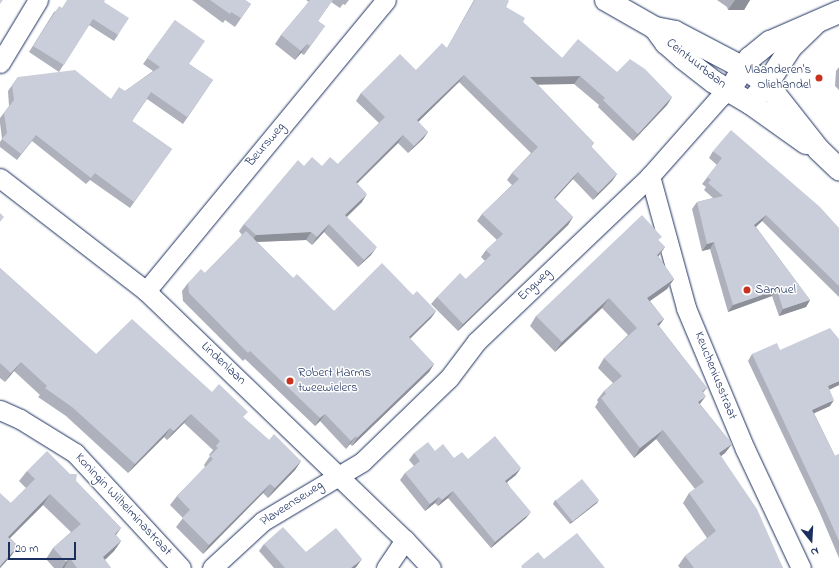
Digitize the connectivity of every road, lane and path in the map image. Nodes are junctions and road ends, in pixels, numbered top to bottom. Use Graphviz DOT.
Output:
graph roads {
  1 [pos="38,0"];
  2 [pos="386,0"];
  3 [pos="606,0"];
  4 [pos="839,12"];
  5 [pos="816,23"];
  6 [pos="655,28"];
  7 [pos="0,63"];
  8 [pos="744,68"];
  9 [pos="767,84"];
  10 [pos="729,90"];
  11 [pos="750,103"];
  12 [pos="820,150"];
  13 [pos="839,169"];
  14 [pos="650,176"];
  15 [pos="0,178"];
  16 [pos="146,291"];
  17 [pos="0,410"];
  18 [pos="338,475"];
  19 [pos="406,540"];
  20 [pos="181,568"];
  21 [pos="212,568"];
  22 [pos="386,568"];
  23 [pos="431,568"];
  24 [pos="801,568"];
  1 -- 7 [label="street"];
  2 -- 16 [label="street, Beursweg"];
  3 -- 6 [label="main road, Ceintuurbaan"];
  4 -- 5 [label="main road"];
  5 -- 8 [label="main road"];
  5 -- 9 [label="main road"];
  6 -- 8 [label="main road, Ceintuurbaan"];
  6 -- 10 [label="main road, Ceintuurbaan"];
  8 -- 9 [label="main road, Ceintuurbaan"];
  8 -- 10 [label="main road"];
  9 -- 11 [label="main road"];
  9 -- 12 [label="main road, Ceintuurbaan"];
  10 -- 11 [label="main road, Ceintuurbaan"];
  10 -- 14 [label="street, Engweg"];
  11 -- 12 [label="main road, Ceintuurbaan"];
  12 -- 13 [label="main road, Ceintuurbaan"];
  14 -- 18 [label="street, Engweg"];
  14 -- 24 [label="street, Keucheniusstraat"];
  15 -- 16 [label="street, Lindenlaan"];
  16 -- 18 [label="street, Lindenlaan"];
  17 -- 20 [label="street, Koningin Wilhelminastraat"];
  18 -- 19 [label="street, Lindenlaan"];
  18 -- 21 [label="street, Plaveenseweg"];
  19 -- 22 [label="street"];
  19 -- 23 [label="street, Lindenlaan"];
}
